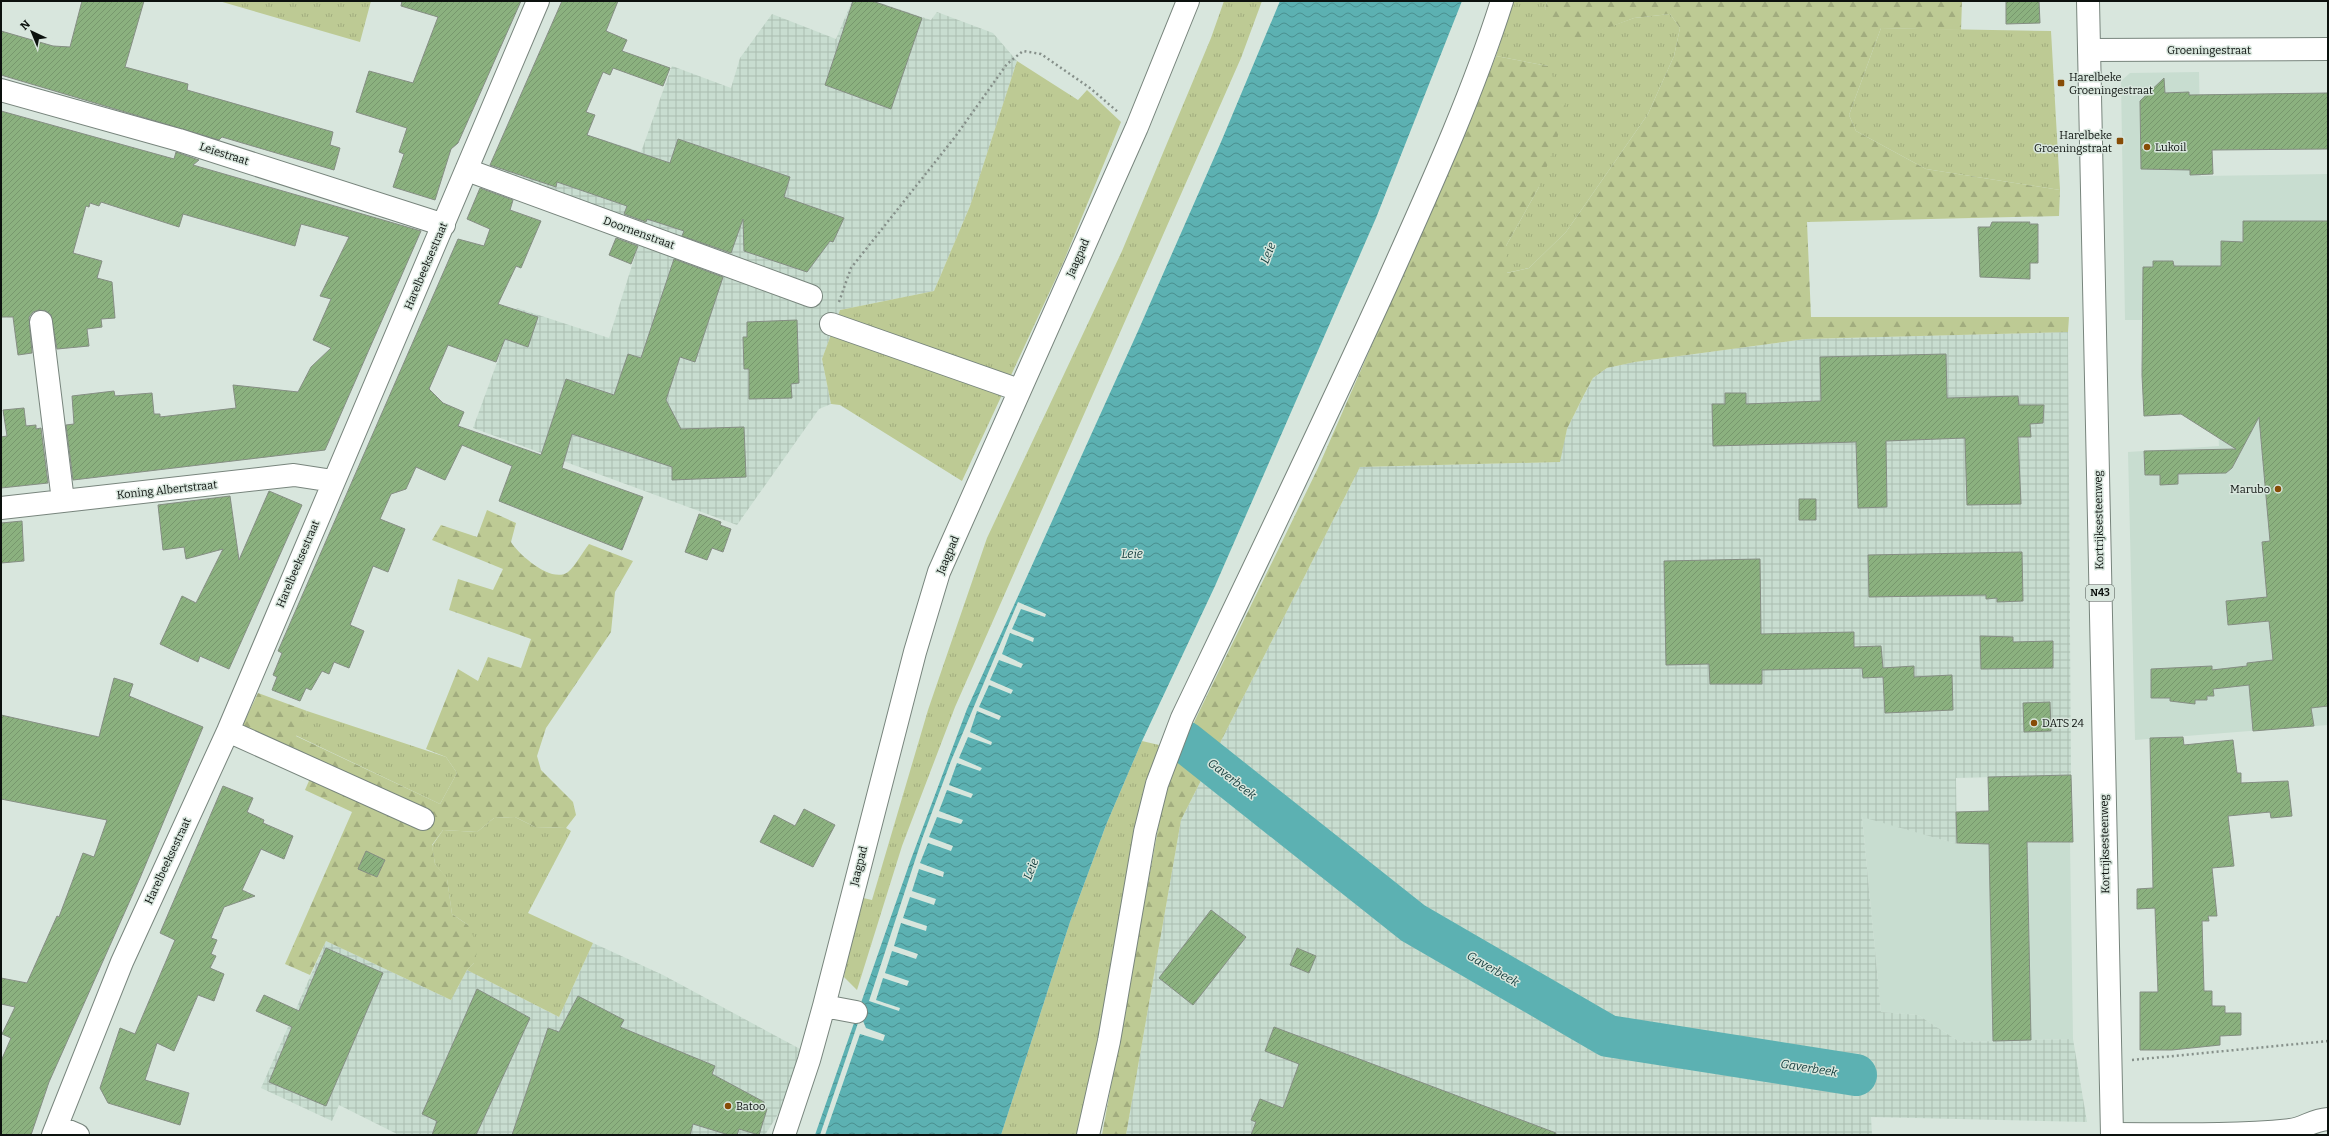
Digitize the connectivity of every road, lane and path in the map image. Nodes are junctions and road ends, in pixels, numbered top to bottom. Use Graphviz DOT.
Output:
graph roads {
  1 [pos="538,1"];
  2 [pos="1188,1"];
  3 [pos="1502,1"];
  4 [pos="2088,1"];
  5 [pos="2328,49"];
  6 [pos="2089,50"];
  7 [pos="1,90"];
  8 [pos="1137,127"];
  9 [pos="467,170"];
  10 [pos="444,225"];
  11 [pos="811,296"];
  12 [pos="40,322"];
  13 [pos="831,324"];
  14 [pos="1019,390"];
  15 [pos="333,481"];
  16 [pos="63,502"];
  17 [pos="1,508"];
  18 [pos="228,731"];
  19 [pos="423,819"];
  20 [pos="824,1006"];
  21 [pos="856,1012"];
  22 [pos="2328,1041"];
  23 [pos="2110,1062"];
  24 [pos="2328,1118"];
  25 [pos="55,1131"];
  26 [pos="2112,1134"];
  27 [pos="78,1135"];
  28 [pos="784,1135"];
  29 [pos="1088,1135"];
  1 -- 9 [label="street, Harelbeeksestraat"];
  2 -- 8 [label="street, Jaagpad"];
  3 -- 29 [label="street"];
  4 -- 6 [label="street, Kortrijksesteenweg / N43"];
  5 -- 6 [label="street, Groeningestraat"];
  6 -- 23 [label="street, Kortrijksesteenweg / N43"];
  7 -- 10 [label="street, Leiestraat"];
  8 -- 13 [label="path"];
  8 -- 14 [label="street, Jaagpad"];
  9 -- 10 [label="street, Harelbeeksestraat"];
  9 -- 11 [label="street, Doornenstraat"];
  10 -- 15 [label="street, Harelbeeksestraat"];
  12 -- 16 [label="street"];
  13 -- 14 [label="street"];
  14 -- 20 [label="street, Jaagpad"];
  15 -- 16 [label="street, Koning Albertstraat"];
  15 -- 18 [label="street, Harelbeeksestraat"];
  16 -- 17 [label="street, Koning Albertstraat"];
  18 -- 19 [label="street"];
  18 -- 25 [label="street, Harelbeeksestraat"];
  20 -- 21 [label="street"];
  20 -- 28 [label="street, Jaagpad"];
  22 -- 23 [label="path"];
  23 -- 26 [label="street, Kortrijksesteenweg / N43"];
  24 -- 26 [label="street"];
  25 -- 27 [label="street"];
}
